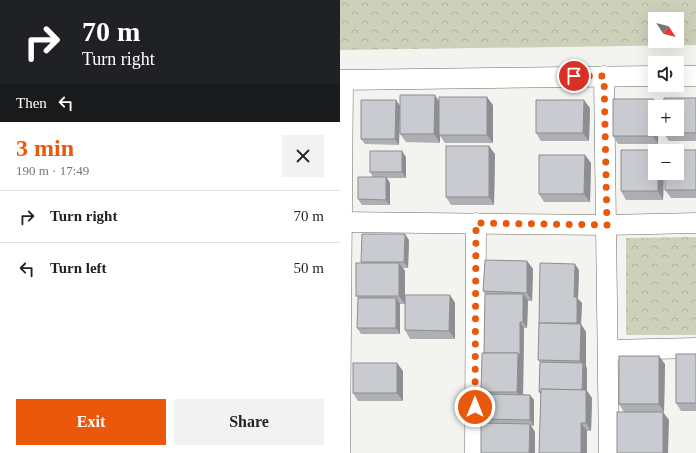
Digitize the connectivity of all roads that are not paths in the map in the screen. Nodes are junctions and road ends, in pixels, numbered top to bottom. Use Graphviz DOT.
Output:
graph roads {
  1 [pos="604,76"];
  2 [pos="648,76"];
  3 [pos="684,76"];
  4 [pos="696,76"];
  5 [pos="341,80"];
  6 [pos="342,222"];
  7 [pos="476,223"];
  8 [pos="696,223"];
  9 [pos="607,225"];
  10 [pos="696,348"];
  11 [pos="608,350"];
  12 [pos="341,352"];
  13 [pos="340,453"];
  14 [pos="475,453"];
  15 [pos="609,453"];
  1 -- 2 [label="street"];
  1 -- 5 [label="street"];
  1 -- 9 [label="street"];
  3 -- 4 [label="street"];
  5 -- 6 [label="street"];
  6 -- 7 [label="street"];
  6 -- 12 [label="street"];
  7 -- 9 [label="street"];
  7 -- 14 [label="street"];
  8 -- 9 [label="street"];
  9 -- 11 [label="street"];
  10 -- 11 [label="street"];
  11 -- 15 [label="street"];
  12 -- 13 [label="street"];
}
